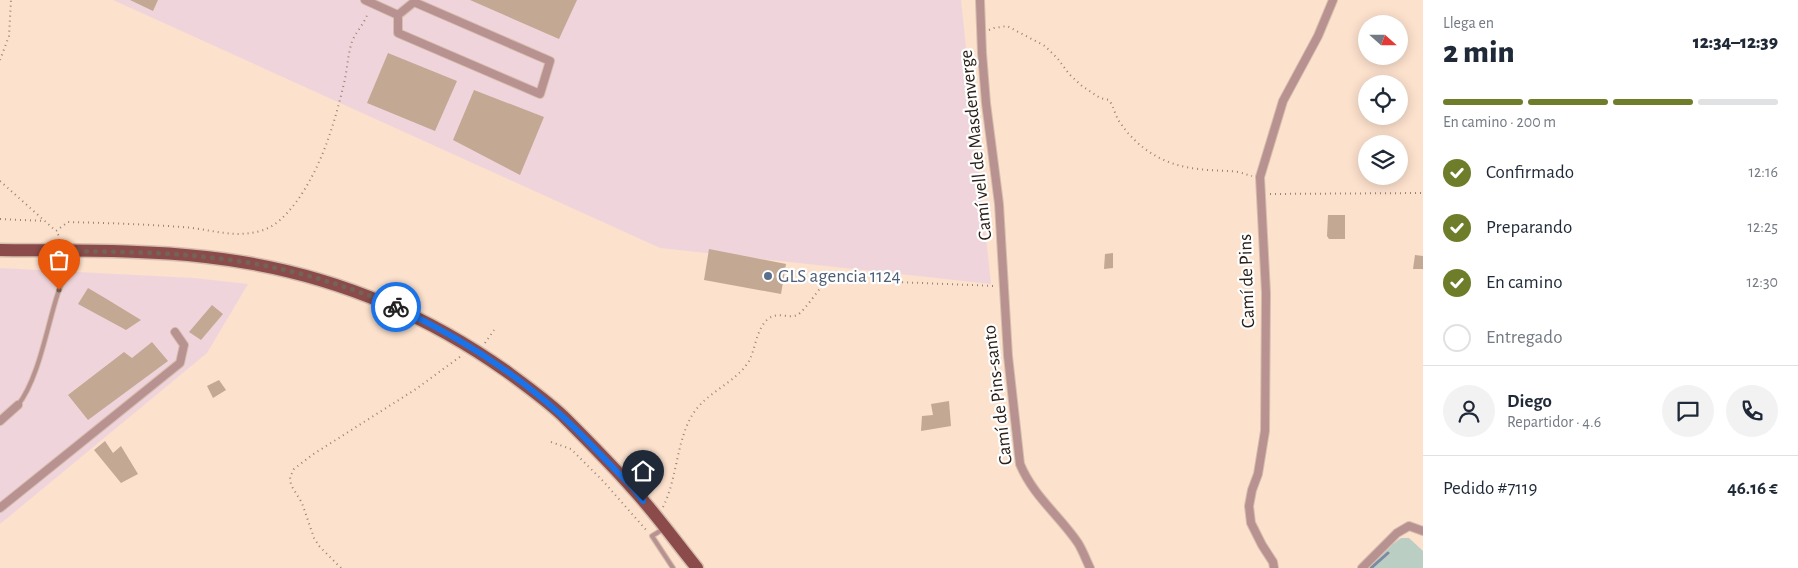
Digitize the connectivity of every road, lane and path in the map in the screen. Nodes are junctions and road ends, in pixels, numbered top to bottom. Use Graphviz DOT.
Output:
graph roads {
  1 [pos="11,0"];
  2 [pos="980,0"];
  3 [pos="1333,0"];
  4 [pos="369,1"];
  5 [pos="398,14"];
  6 [pos="985,33"];
  7 [pos="0,60"];
  8 [pos="1260,177"];
  9 [pos="0,181"];
  10 [pos="1423,193"];
  11 [pos="1260,194"];
  12 [pos="0,219"];
  13 [pos="45,221"];
  14 [pos="56,230"];
  15 [pos="0,250"];
  16 [pos="58,250"];
  17 [pos="75,251"];
  18 [pos="1003,286"];
  19 [pos="494,330"];
  20 [pos="175,332"];
  21 [pos="472,348"];
  22 [pos="18,405"];
  23 [pos="0,421"];
  24 [pos="551,442"];
  25 [pos="0,508"];
  26 [pos="662,510"];
  27 [pos="665,528"];
  28 [pos="1423,531"];
  29 [pos="652,536"];
  30 [pos="340,568"];
  31 [pos="673,568"];
  32 [pos="697,568"];
  33 [pos="1090,568"];
  34 [pos="1274,568"];
  35 [pos="1362,568"];
  1 -- 7 [label="path"];
  2 -- 18 [label="street, Camí vell de Masdenverge"];
  3 -- 8 [label="street, Camí de Pins"];
  4 -- 5 [label="street"];
  4 -- 14 [label="path"];
  5 -- 5 [label="street"];
  6 -- 8 [label="path"];
  8 -- 11 [label="street, Camí de Pins"];
  9 -- 13 [label="path"];
  10 -- 11 [label="path"];
  11 -- 34 [label="street, Camí de Pins"];
  12 -- 13 [label="path"];
  13 -- 14 [label="path"];
  14 -- 16 [label="path"];
  15 -- 16 [label="main road"];
  16 -- 17 [label="main road"];
  17 -- 21 [label="main road"];
  17 -- 22 [label="lane"];
  18 -- 26 [label="path"];
  18 -- 33 [label="street, Camí de Pins-santo"];
  19 -- 21 [label="path"];
  20 -- 25 [label="street"];
  21 -- 27 [label="main road"];
  21 -- 30 [label="path"];
  22 -- 23 [label="street"];
  24 -- 29 [label="path"];
  27 -- 29 [label="lane"];
  27 -- 32 [label="main road"];
  28 -- 35 [label="street"];
  29 -- 31 [label="lane"];
}
